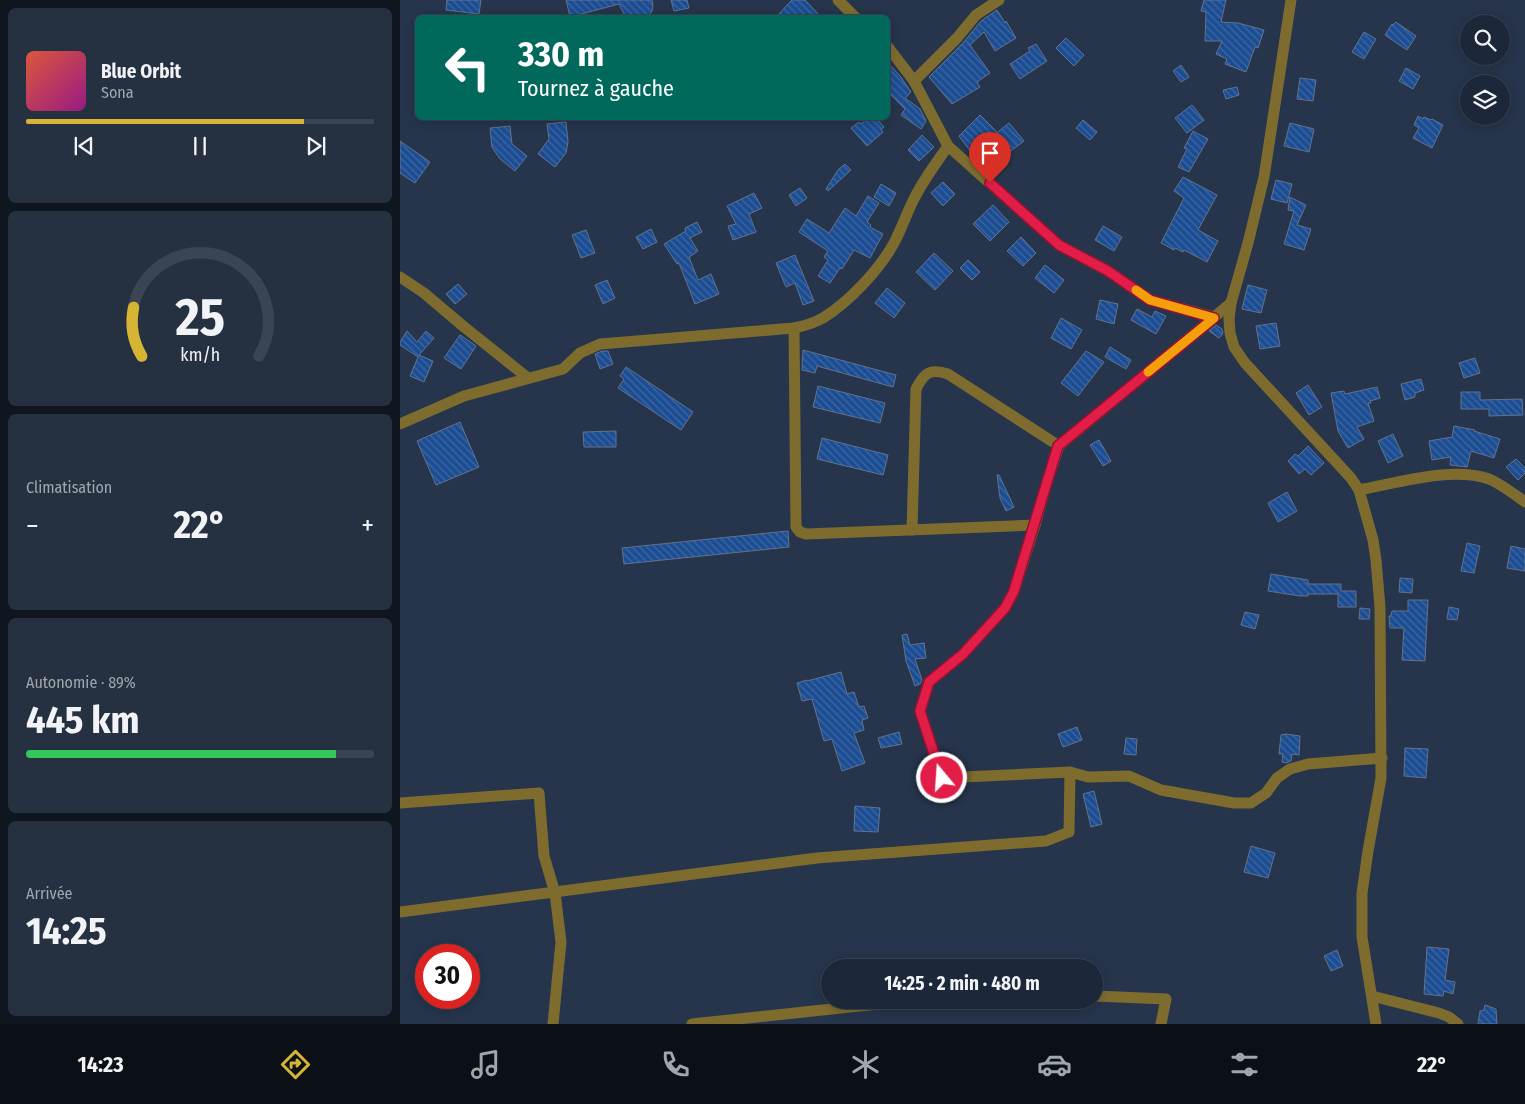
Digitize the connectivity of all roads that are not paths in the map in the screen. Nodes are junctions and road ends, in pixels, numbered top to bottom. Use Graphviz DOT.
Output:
graph roads {
  1 [pos="838,0"];
  2 [pos="998,0"];
  3 [pos="1292,0"];
  4 [pos="853,15"];
  5 [pos="890,50"];
  6 [pos="914,81"];
  7 [pos="948,146"];
  8 [pos="400,277"];
  9 [pos="1231,303"];
  10 [pos="1214,318"];
  11 [pos="794,328"];
  12 [pos="528,378"];
  13 [pos="400,424"];
  14 [pos="1058,446"];
  15 [pos="1359,490"];
  16 [pos="1525,502"];
  17 [pos="1035,525"];
  18 [pos="912,530"];
  19 [pos="1382,758"];
  20 [pos="1070,772"];
  21 [pos="400,803"];
  22 [pos="555,892"];
  23 [pos="400,912"];
  24 [pos="1103,996"];
  25 [pos="1372,996"];
  26 [pos="832,1009"];
  27 [pos="553,1024"];
  28 [pos="692,1024"];
  29 [pos="1161,1024"];
  30 [pos="1376,1024"];
  31 [pos="1458,1024"];
  1 -- 4 [label="street"];
  2 -- 6 [label="street"];
  3 -- 9 [label="street"];
  5 -- 6 [label="street"];
  6 -- 7 [label="street"];
  7 -- 10 [label="street"];
  7 -- 11 [label="street"];
  8 -- 12 [label="street"];
  9 -- 10 [label="street"];
  9 -- 15 [label="street"];
  10 -- 14 [label="street"];
  11 -- 12 [label="street"];
  11 -- 18 [label="street"];
  12 -- 13 [label="street"];
  14 -- 17 [label="street"];
  14 -- 18 [label="street"];
  15 -- 16 [label="street"];
  15 -- 19 [label="street"];
  17 -- 18 [label="street"];
  17 -- 20 [label="street"];
  19 -- 20 [label="street"];
  19 -- 25 [label="street"];
  20 -- 22 [label="street"];
  21 -- 22 [label="street"];
  22 -- 23 [label="street"];
  22 -- 27 [label="street"];
  24 -- 29 [label="street"];
  25 -- 30 [label="street"];
  25 -- 31 [label="street"];
  26 -- 28 [label="street"];
}
